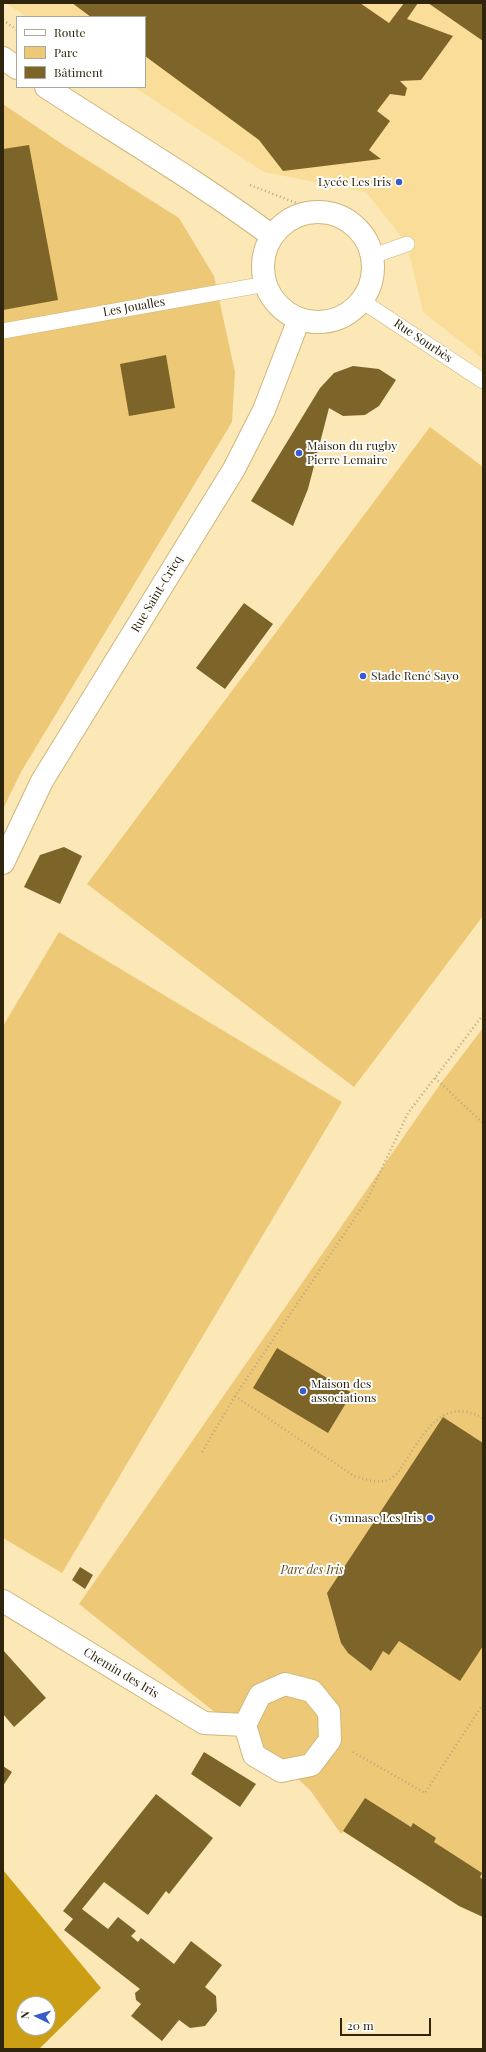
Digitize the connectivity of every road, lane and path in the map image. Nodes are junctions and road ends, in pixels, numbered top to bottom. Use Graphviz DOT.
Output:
graph roads {
  1 [pos="3,20"];
  2 [pos="16,29"];
  3 [pos="3,58"];
  4 [pos="16,67"];
  5 [pos="48,88"];
  6 [pos="272,236"];
  7 [pos="407,244"];
  8 [pos="373,256"];
  9 [pos="266,284"];
  10 [pos="362,301"];
  11 [pos="299,319"];
  12 [pos="3,331"];
  13 [pos="483,381"];
  14 [pos="3,863"];
  15 [pos="483,1015"];
  16 [pos="435,1078"];
  17 [pos="483,1123"];
  18 [pos="235,1396"];
  19 [pos="483,1418"];
  20 [pos="202,1452"];
  21 [pos="3,1600"];
  22 [pos="483,1704"];
  23 [pos="245,1725"];
  24 [pos="330,1740"];
  1 -- 2 [label="path"];
  3 -- 4 [label="street"];
  5 -- 6 [label="street"];
  6 -- 8 [label="street"];
  6 -- 9 [label="street"];
  7 -- 8 [label="lane"];
  8 -- 10 [label="street"];
  9 -- 11 [label="street"];
  9 -- 12 [label="lane, Les Joualles"];
  10 -- 11 [label="street"];
  10 -- 13 [label="lane, Rue Sourbès"];
  11 -- 14 [label="street, Rue Saint-Cricq"];
  15 -- 16 [label="path"];
  16 -- 17 [label="path"];
  16 -- 18 [label="path"];
  18 -- 19 [label="path"];
  18 -- 20 [label="path"];
  21 -- 23 [label="street, Chemin des Iris"];
  22 -- 24 [label="path"];
  23 -- 24 [label="street"];
  23 -- 24 [label="street"];
}
